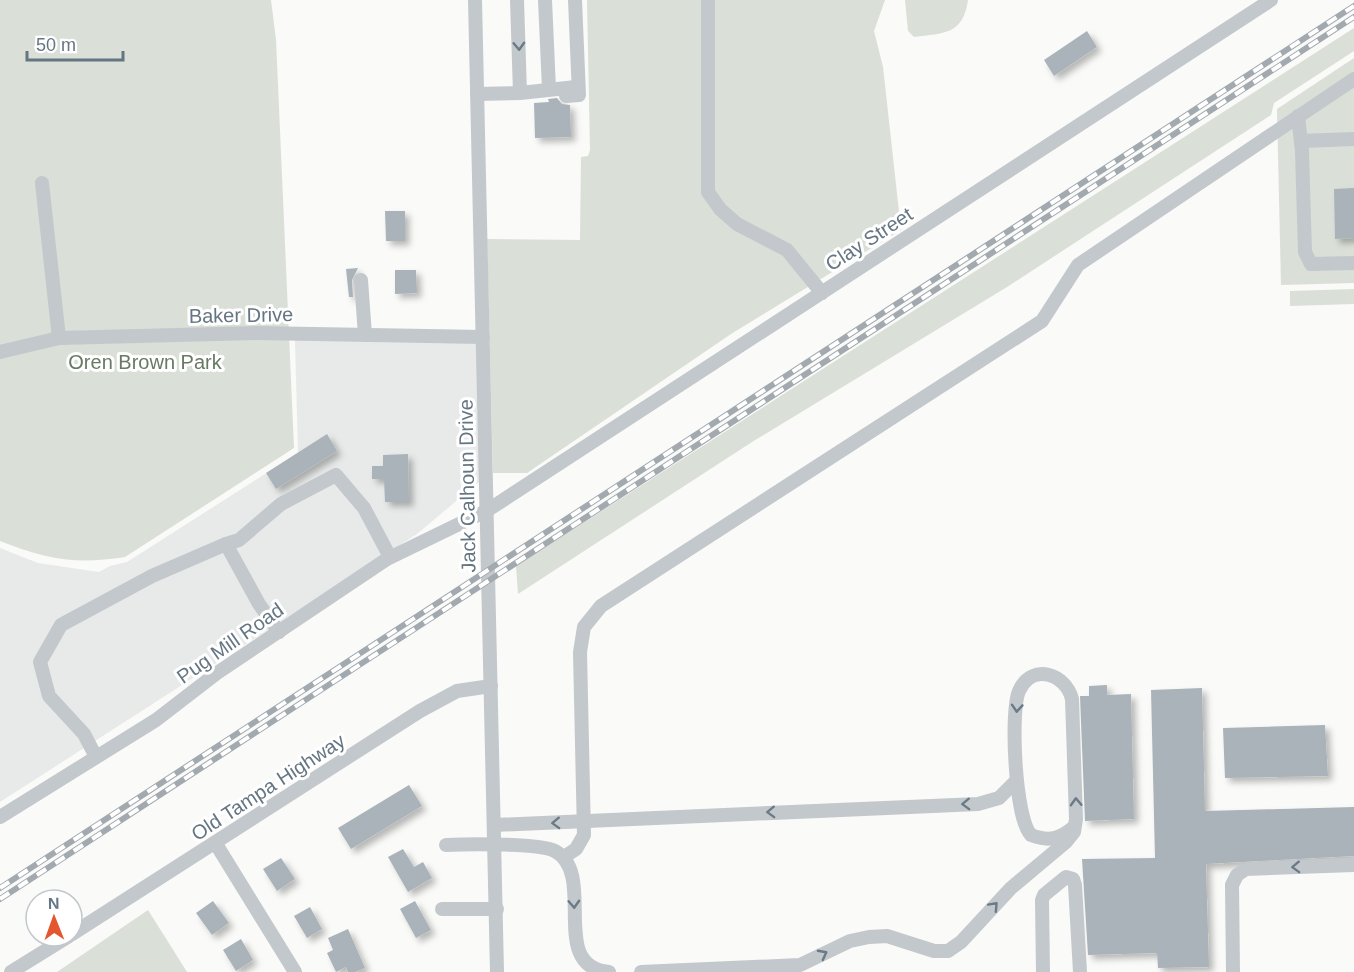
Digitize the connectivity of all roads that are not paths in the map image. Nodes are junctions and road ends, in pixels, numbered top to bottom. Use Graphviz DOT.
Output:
graph roads {
  1 [pos="475,0"];
  2 [pos="517,0"];
  3 [pos="545,0"];
  4 [pos="575,0"];
  5 [pos="708,0"];
  6 [pos="1266,2"];
  7 [pos="1354,79"];
  8 [pos="579,86"];
  9 [pos="544,92"];
  10 [pos="520,93"];
  11 [pos="477,94"];
  12 [pos="566,96"];
  13 [pos="1298,116"];
  14 [pos="1354,140"];
  15 [pos="1301,141"];
  16 [pos="42,183"];
  17 [pos="1354,263"];
  18 [pos="361,280"];
  19 [pos="822,293"];
  20 [pos="365,335"];
  21 [pos="483,337"];
  22 [pos="59,339"];
  23 [pos="0,351"];
  24 [pos="488,510"];
  25 [pos="226,544"];
  26 [pos="390,557"];
  27 [pos="279,632"];
  28 [pos="491,686"];
  29 [pos="96,758"];
  30 [pos="1016,781"];
  31 [pos="0,817"];
  32 [pos="583,822"];
  33 [pos="494,825"];
  34 [pos="1075,826"];
  35 [pos="216,844"];
  36 [pos="446,845"];
  37 [pos="495,846"];
  38 [pos="564,857"];
  39 [pos="1354,865"];
  40 [pos="442,909"];
  41 [pos="497,909"];
  42 [pos="84,926"];
  43 [pos="49,948"];
  44 [pos="11,972"];
  45 [pos="295,972"];
  46 [pos="497,972"];
  47 [pos="609,972"];
  48 [pos="641,972"];
  49 [pos="1043,972"];
  50 [pos="1080,972"];
  51 [pos="1233,972"];
  1 -- 11 [label="street, Jack Calhoun Drive"];
  2 -- 10 [label="street, one-way"];
  3 -- 9 [label="street"];
  4 -- 8 [label="street"];
  5 -- 19 [label="street"];
  6 -- 19 [label="street, Clay Street"];
  7 -- 13 [label="street"];
  8 -- 9 [label="street"];
  8 -- 12 [label="street"];
  9 -- 10 [label="street"];
  10 -- 11 [label="street"];
  11 -- 21 [label="street, Jack Calhoun Drive"];
  13 -- 15 [label="street"];
  13 -- 32 [label="street"];
  14 -- 15 [label="street"];
  15 -- 17 [label="street"];
  16 -- 22 [label="street"];
  18 -- 20 [label="street"];
  19 -- 24 [label="street, Clay Street"];
  20 -- 21 [label="street, Baker Drive"];
  20 -- 22 [label="street, Baker Drive"];
  21 -- 24 [label="street, Jack Calhoun Drive"];
  22 -- 23 [label="street, Baker Drive"];
  24 -- 26 [label="street, Pug Mill Road"];
  24 -- 28 [label="street, Jack Calhoun Drive"];
  25 -- 26 [label="street"];
  25 -- 27 [label="street"];
  25 -- 29 [label="street"];
  26 -- 27 [label="street, Pug Mill Road"];
  27 -- 29 [label="street, Pug Mill Road"];
  28 -- 33 [label="street, Jack Calhoun Drive"];
  28 -- 35 [label="street, Old Tampa Highway"];
  29 -- 31 [label="street, Pug Mill Road"];
  30 -- 32 [label="street, one-way"];
  30 -- 34 [label="street"];
  34 -- 30 [label="street, one-way"];
  32 -- 33 [label="street, one-way"];
  32 -- 38 [label="street"];
  33 -- 37 [label="street, Jack Calhoun Drive"];
  48 -- 34 [label="street, one-way"];
  35 -- 42 [label="street, Old Tampa Highway"];
  35 -- 45 [label="street"];
  36 -- 37 [label="street"];
  37 -- 38 [label="street"];
  37 -- 41 [label="street, Jack Calhoun Drive"];
  38 -- 47 [label="street, one-way"];
  39 -- 51 [label="street, one-way"];
  40 -- 41 [label="street"];
  41 -- 46 [label="street, Jack Calhoun Drive"];
  43 -- 44 [label="street, Old Tampa Highway"];
  49 -- 50 [label="street"];
}
